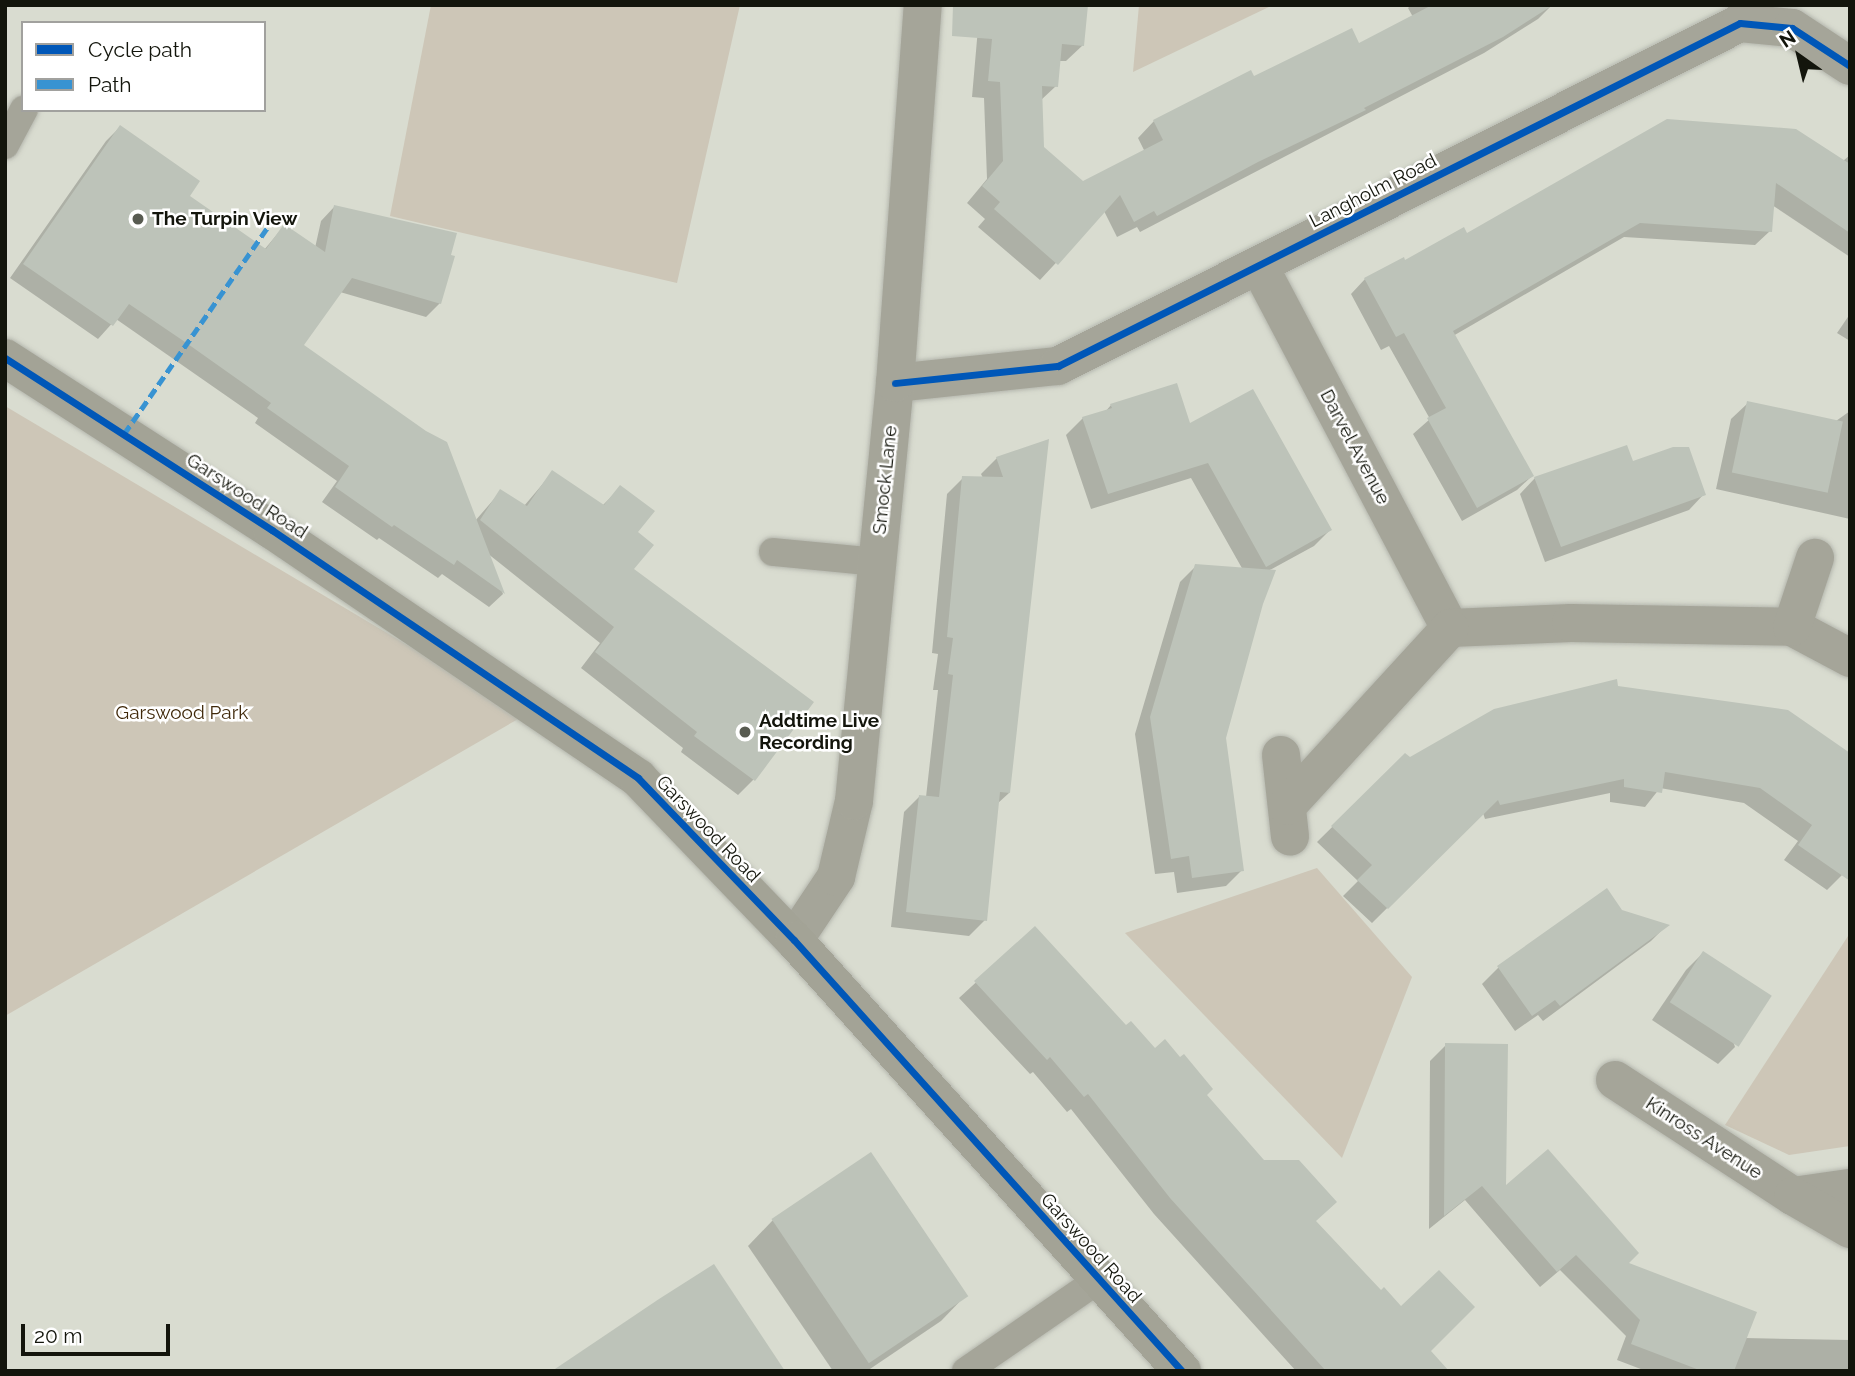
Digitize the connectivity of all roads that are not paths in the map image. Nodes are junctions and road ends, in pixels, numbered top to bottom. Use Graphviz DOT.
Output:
graph roads {
  1 [pos="923,5"];
  2 [pos="1737,14"];
  3 [pos="1850,66"];
  4 [pos="23,112"];
  5 [pos="5,145"];
  6 [pos="1259,266"];
  7 [pos="5,358"];
  8 [pos="895,383"];
  9 [pos="773,552"];
  10 [pos="1815,558"];
  11 [pos="877,562"];
  12 [pos="1791,627"];
  13 [pos="1450,628"];
  14 [pos="1850,658"];
  15 [pos="1282,755"];
  16 [pos="794,940"];
  17 [pos="1615,1080"];
  18 [pos="1850,1188"];
  19 [pos="1793,1196"];
  20 [pos="1850,1229"];
  21 [pos="1098,1280"];
  22 [pos="966,1371"];
  23 [pos="1182,1371"];
  1 -- 8 [label="street, Smock Lane"];
  2 -- 3 [label="street, Langholm Road"];
  2 -- 6 [label="street, Langholm Road"];
  4 -- 5 [label="lane"];
  6 -- 8 [label="street, Langholm Road"];
  6 -- 13 [label="street, Darvel Avenue"];
  7 -- 16 [label="street, Garswood Road"];
  8 -- 11 [label="street, Smock Lane"];
  9 -- 11 [label="lane"];
  10 -- 12 [label="street"];
  11 -- 16 [label="street, Smock Lane"];
  12 -- 13 [label="street"];
  12 -- 14 [label="street"];
  13 -- 15 [label="street"];
  16 -- 21 [label="street, Garswood Road"];
  17 -- 19 [label="street, Kinross Avenue"];
  18 -- 19 [label="street"];
  19 -- 20 [label="street, Kinross Avenue"];
  21 -- 22 [label="lane"];
  21 -- 23 [label="street, Garswood Road"];
}
